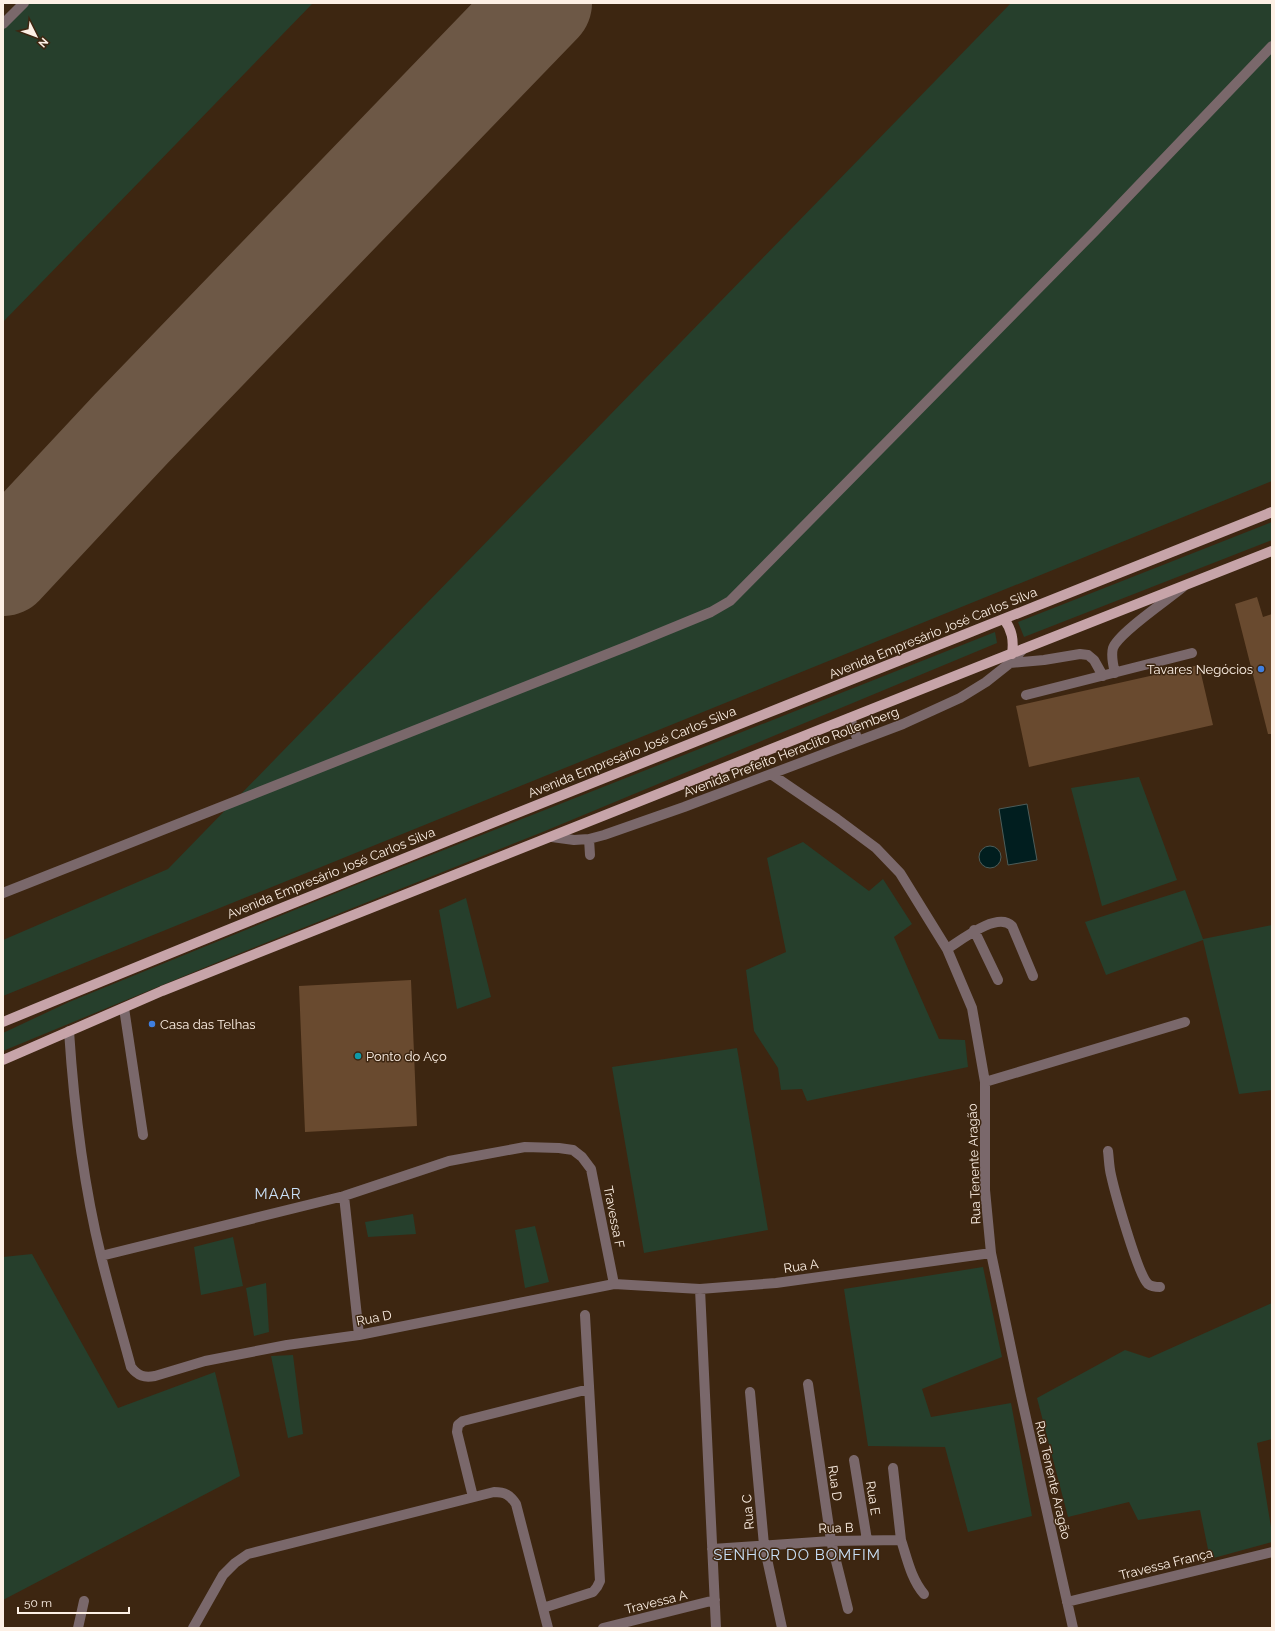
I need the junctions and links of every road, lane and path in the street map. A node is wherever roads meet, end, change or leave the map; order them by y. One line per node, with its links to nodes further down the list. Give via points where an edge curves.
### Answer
1 (24, 3): 2 (street)
2 (3, 24)
3 (1272, 46): 19 (street, via 1096,232 730,601 712,612 633,644)
4 (1272, 512): 7 (main road, Avenida Empresário José Carlos Silva)
5 (1272, 552): 6 (main road)
6 (1187, 585): 9 (main road, via 1023,649); 10 (street, via 1116,642 1112,650)
7 (1004, 619): 9 (main road, via 1011,629); 25 (main road, Avenida Empresário José Carlos Silva, via 493,822)
8 (1192, 653): 10 (street)
9 (1011, 659): 11 (street, via 1044,660 1088,655); 13 (main road); 14 (street, Avenida Prefeito Heraclito Rollemberg, via 986,682 960,698)
10 (1115, 673): 11 (street)
11 (1103, 676): 12 (street)
12 (1026, 695)
13 (850, 718): 14 (street); 16 (main road)
14 (858, 741): 15 (street, Avenida Prefeito Heraclito Rollemberg)
15 (771, 774): 17 (street, Avenida Prefeito Heraclito Rollemberg); 21 (street, Rua Tenente Aragão, via 876,848 900,874)
16 (552, 837): 17 (street, Avenida Prefeito Heraclito Rollemberg); 24 (main road)
17 (589, 839): 18 (street)
18 (590, 855)
19 (3, 893)
20 (974, 930): 21 (street); 22 (street, via 990,924 1010,924); 23 (street)
21 (947, 949): 29 (street, Rua Tenente Aragão, via 972,1008)
22 (1033, 976)
23 (998, 980)
24 (124, 1008): 27 (main road); 30 (street)
25 (3, 1022)
26 (1185, 1022): 29 (street)
27 (69, 1032): 28 (main road); 34 (street, via 74,1102)
28 (3, 1060)
29 (985, 1082): 33 (street, Rua Tenente Aragão, via 985,1190)
30 (143, 1135)
31 (1108, 1151): 36 (street, via 1111,1175 1143,1278 1154,1287)
32 (344, 1196): 34 (street); 35 (street, Travessa F, via 449,1161 525,1147 573,1150 591,1169); 39 (street)
33 (991, 1253): 37 (street, Rua A, via 776,1283); 55 (street, Rua Tenente Aragão)
34 (101, 1256): 39 (street, Rua D, via 131,1368 140,1376 155,1376 205,1361 287,1345)
35 (614, 1284): 37 (street, Rua A); 39 (street, Rua D)
36 (1160, 1287)
37 (700, 1289): 50 (street)
38 (584, 1315): 41 (street)
39 (359, 1335)
40 (808, 1384): 48 (street, Rua D)
41 (589, 1389): 45 (street, via 463,1421 458,1425 457,1432); 56 (street, via 600,1581 598,1588 593,1592)
42 (750, 1392): 49 (street, Rua C)
43 (854, 1460): 46 (street, Rua E)
44 (894, 1468): 47 (street)
45 (473, 1497): 56 (street, via 494,1492 503,1492 511,1496 516,1504); 59 (street, via 248,1554 234,1563 223,1575)
46 (867, 1540): 47 (street, Rua B); 48 (street, Rua B)
47 (901, 1540): 52 (street, via 912,1573)
48 (830, 1541): 49 (street, Rua B); 57 (street, Rua D)
49 (764, 1545): 50 (street, Rua B); 63 (street, Rua C)
50 (712, 1549): 53 (street)
51 (1272, 1552): 55 (street, Travessa França)
52 (924, 1594)
53 (715, 1600): 61 (street, Travessa A); 62 (street)
54 (84, 1601): 58 (street)
55 (1067, 1602): 64 (street, Rua Tenente Aragão)
56 (543, 1608): 60 (street)
57 (848, 1609)
58 (78, 1628)
59 (192, 1628)
60 (548, 1628)
61 (603, 1628)
62 (716, 1628)
63 (782, 1628)
64 (1073, 1628)

